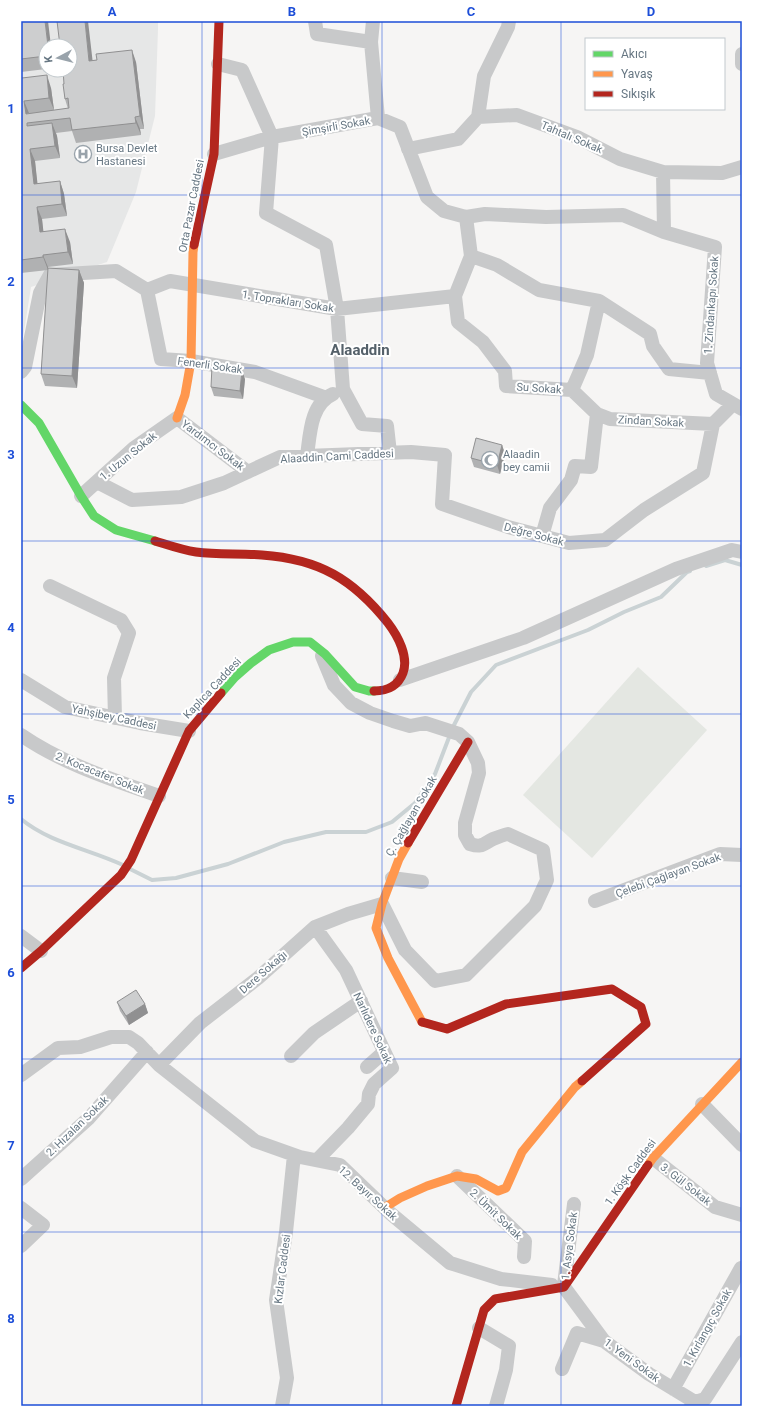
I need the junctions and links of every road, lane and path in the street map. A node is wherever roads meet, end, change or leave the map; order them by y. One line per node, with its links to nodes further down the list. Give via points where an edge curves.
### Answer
1 (219, 21): 7 (main road, Orta Pazar Caddesi)
2 (314, 21): 5 (street, via 317,34)
3 (373, 21): 5 (street)
4 (509, 21): 9 (street, via 484,76)
5 (371, 42): 10 (street)
6 (742, 54): 8 (street)
7 (218, 64): 11 (street, via 242,70); 13 (main road, Orta Pazar Caddesi)
8 (742, 64)
9 (478, 117): 12 (street, via 458,139); 15 (street, Tahtalı Sokak, via 517,115 577,137 620,159)
10 (378, 118): 11 (street, Şimşirli Sokak); 12 (street, Şimşirli Sokak, via 400,127)
11 (272, 137): 13 (street, Şimşirli Sokak); 23 (street, via 266,213 326,245)
12 (408, 149): 16 (street, Şimşirli Sokak, via 427,197 444,211)
13 (214, 154): 19 (main road, Orta Pazar Caddesi, via 193,252)
14 (742, 167): 15 (street, Tahtalı Sokak, via 722,173)
15 (663, 172): 17 (street)
16 (466, 217): 17 (street, 1. Zindankapı Sokak, via 485,214 546,217 623,215); 18 (street)
17 (664, 232): 26 (street, 1. Zindankapı Sokak, via 715,247 707,363)
18 (471, 256): 21 (street); 22 (street, via 497,265 539,290)
19 (192, 285): 20 (street, 1. Toprakları Sokak, via 170,281); 23 (street, 1. Toprakları Sokak); 24 (main road, Orta Pazar Caddesi)
20 (147, 290): 24 (street, Fenerli Sokak, via 161,359); 25 (street, via 116,271 50,274 40,293 25,367)
21 (455, 296): 23 (street, 1. Toprakları Sokak); 28 (street, Su Sokak, via 458,322 483,342 505,371 506,386)
22 (599, 301): 26 (street, via 650,334 654,346 669,369); 28 (street, via 588,354)
23 (336, 309): 27 (street)
24 (191, 361): 29 (street, Fenerli Sokak, via 255,372); 33 (main road, Orta Pazar Caddesi, via 185,395)
25 (21, 372)
26 (710, 373): 31 (street, 1. Zindankapı Sokak, via 716,394)
27 (343, 389): 29 (street); 35 (street, via 362,424 387,426)
28 (572, 390): 32 (street, Zindan Sokak)
29 (324, 398): 37 (street, via 312,418)
30 (21, 405): 40 (main road, via 39,423)
31 (737, 407): 34 (street)
32 (597, 414): 34 (street, Zindan Sokak, via 610,419); 41 (street, via 591,467 575,466 571,480 550,508)
33 (177, 418): 38 (street, Yardımcı Sokak); 39 (street, 1. Uzun Sokak, via 134,448)
34 (713, 424): 41 (street, Değre Sokak, via 703,473 644,510 605,540 569,543)
35 (390, 453): 36 (street, Alaaddin Cami Caddesi); 37 (street, Alaaddin Cami Caddesi)
36 (445, 455): 41 (street, Değre Sokak, via 442,504)
37 (307, 456): 38 (street, Alaaddin Cami Caddesi, via 280,457)
38 (248, 472): 39 (street, Alaaddin Cami Caddesi, via 181,497 132,500)
39 (97, 482): 40 (street, 1. Uzun Sokak)
40 (81, 496): 46 (main road, via 94,516 116,530 195,552 289,558 320,567 349,582 394,631 405,656)
41 (542, 536)
42 (742, 552): 46 (street, via 732,550 676,569 523,638)
43 (50, 586): 47 (street, via 121,620 129,633 114,678)
44 (318, 648): 46 (main road, Kaplıca Caddesi, via 355,686 369,691 382,691); 48 (main road, Kaplıca Caddesi, via 310,642 293,642 269,650 236,677); 50 (street, via 334,685 351,703 370,713 410,726 425,723)
45 (21, 680): 47 (street, Yahşibey Caddesi, via 65,707)
46 (400, 680)
47 (115, 718): 48 (street, Yahşibey Caddesi)
48 (189, 731): 51 (main road, Kaplıca Caddesi)
49 (21, 735): 51 (street, 2. Kocacafer Sokak, via 52,754)
50 (458, 735): 53 (main road, Ç. Çağlayan Sokak); 56 (street, via 478,763 479,773 465,822 465,835 470,844 477,847 508,834 543,850 546,880 535,906 466,975 435,981 405,950)
51 (159, 796): 59 (main road, Kaplıca Caddesi, via 131,860 121,875)
52 (742, 855): 55 (street, Çelebi Çağlayan Sokak, via 720,854)
53 (392, 878): 54 (street); 56 (main road, Ç. Çağlayan Sokak)
54 (422, 882)
55 (595, 901)
56 (382, 904): 57 (street, Dere Sokağı); 74 (main road, Ç. Çağlayan Sokak, via 376,928 388,958 422,1023 447,1029 506,1004 612,989 641,1007 646,1024 575,1087 522,1152 506,1188 498,1191 476,1179)
57 (315, 927): 61 (street, Narlıdere Sokak, via 346,970); 65 (street, Dere Sokağı, via 258,978 200,1023)
58 (21, 936): 59 (street)
59 (41, 951): 60 (main road, Kaplıca Caddesi)
60 (21, 968)
61 (361, 1001): 63 (street, Narlıdere Sokak); 64 (street, via 314,1033)
62 (147, 1052): 65 (street, 12. Bayır Sokak); 68 (street, 12. Bayır Sokak, via 129,1037 111,1038 80,1047 58,1048); 75 (street, 2. Hızalan Sokak, via 89,1118)
63 (384, 1052): 67 (street); 73 (street, Narlıdere Sokak, via 392,1068 374,1084 368,1104)
64 (291, 1056)
65 (159, 1065): 71 (street, 12. Bayır Sokak, via 255,1141)
66 (741, 1066): 69 (main road, 1. Köşk Caddesi)
67 (367, 1067)
68 (21, 1075)
69 (702, 1104): 70 (street); 72 (main road, 1. Köşk Caddesi)
70 (742, 1144)
71 (294, 1155): 73 (street, 12. Bayır Sokak); 90 (street, Kızlar Caddesi, via 276,1300 287,1378)
72 (653, 1158): 79 (street, 3. Gül Sokak, via 715,1207); 83 (main road, 1. Köşk Caddesi)
73 (317, 1160): 78 (street, 12. Bayır Sokak, via 340,1165)
74 (457, 1176): 78 (main road, via 427,1186); 81 (street, 2. Ümit Sokak, via 524,1241)
75 (21, 1179)
76 (574, 1204): 83 (street, 1. Asya Sokak)
77 (21, 1208): 80 (street, via 43,1225)
78 (384, 1208): 83 (street, 12. Bayır Sokak, via 450,1263 501,1279)
79 (742, 1215)
80 (21, 1246)
81 (524, 1257)
82 (742, 1269): 88 (street, 1. Kırlangıç Sokak)
83 (564, 1287): 84 (main road, via 495,1299 484,1310); 85 (street, 1. Yeni Sokak)
84 (479, 1328): 91 (main road); 92 (street, via 510,1346)
85 (604, 1341): 87 (street, via 577,1333); 88 (street, 1. Yeni Sokak)
86 (742, 1342): 89 (street, via 706,1399)
87 (562, 1369)
88 (673, 1389): 89 (street, 1. Yeni Sokak)
89 (693, 1404)
90 (282, 1406)
91 (456, 1406)
92 (496, 1406)

